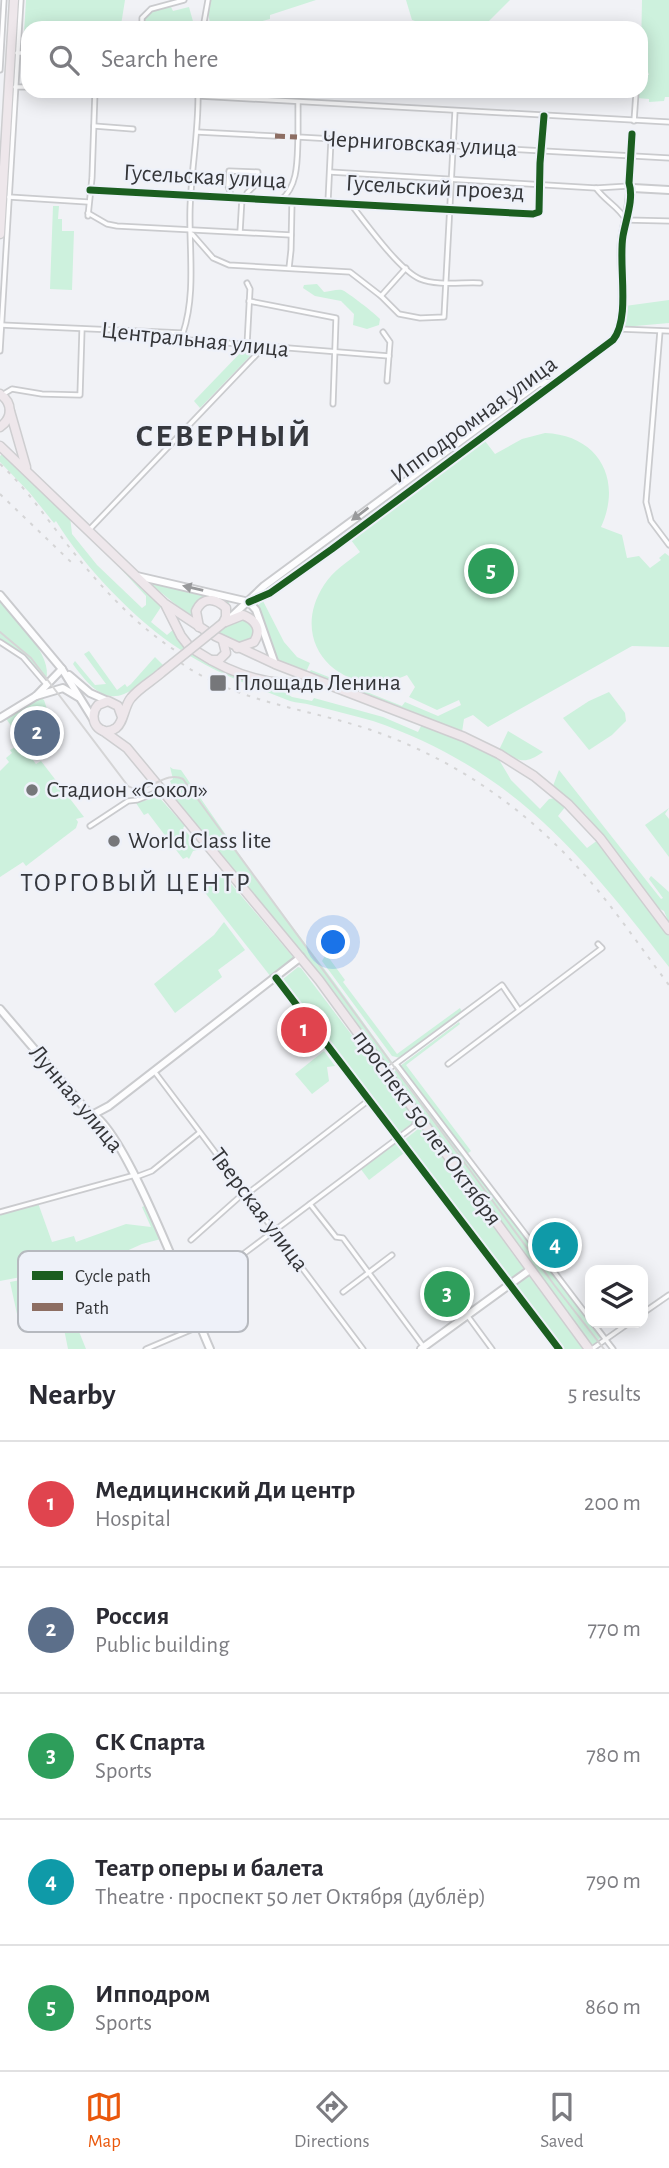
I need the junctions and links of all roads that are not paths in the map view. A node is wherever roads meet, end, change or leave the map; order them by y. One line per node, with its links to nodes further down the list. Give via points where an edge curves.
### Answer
1 (4, 0): 10 (street)
2 (13, 0): 55 (main road)
3 (21, 0): 8 (street)
4 (184, 0): 6 (street, via 151,9)
5 (208, 0): 7 (street)
6 (142, 21)
7 (204, 21)
8 (17, 53): 9 (street); 11 (street)
9 (21, 53)
10 (0, 70)
11 (15, 87): 12 (street); 41 (street)
12 (21, 87)
13 (95, 98): 22 (street)
14 (198, 98): 24 (street)
15 (248, 98): 17 (street)
16 (636, 98): 20 (street)
17 (298, 102): 18 (street); 27 (street)
18 (455, 111): 19 (street); 29 (street)
19 (544, 116): 20 (street); 30 (street)
20 (634, 121): 21 (street)
21 (669, 122)
22 (94, 126): 23 (street); 38 (street)
23 (132, 129)
24 (197, 132): 26 (street); 40 (street)
25 (632, 134): 31 (street)
26 (275, 135)
27 (298, 137): 28 (street, Черниговская улица); 45 (street, via 296,177)
28 (331, 139): 29 (street, Черниговская улица); 33 (street)
29 (453, 145): 30 (street, Черниговская улица); 34 (street)
30 (541, 151): 31 (street, Черниговская улица); 35 (street)
31 (631, 156): 32 (street, Черниговская улица); 37 (street)
32 (669, 158)
33 (330, 173): 34 (street); 48 (street)
34 (452, 179): 35 (street); 50 (street)
35 (540, 183): 36 (street); 50 (street, Гусельский проезд, via 539,212 533,214)
36 (596, 188): 37 (street); 51 (street)
37 (630, 188): 39 (street); 51 (street)
38 (90, 190): 40 (street, Гусельская улица); 47 (street, Гусельская улица)
39 (669, 190)
40 (192, 194): 42 (street, Гусельская улица); 53 (street)
41 (9, 197): 47 (street); 64 (street)
42 (232, 198): 43 (street, Гусельская улица); 44 (street, via 229,171 258,172 247,193)
43 (242, 198): 44 (street, Гусельская улица); 54 (street)
44 (249, 198): 45 (street, Гусельская улица)
45 (280, 201): 46 (street, Гусельская улица)
46 (292, 201): 48 (street, Гусельская улица); 56 (street)
47 (88, 202): 53 (street, Гусельская улица, via 88,215 107,224)
48 (328, 202): 49 (street, Гусельский проезд)
49 (350, 203): 50 (street, Гусельский проезд); 58 (street)
50 (450, 209): 59 (street)
51 (626, 220): 52 (street); 66 (street)
52 (669, 221)
53 (192, 232): 54 (street); 57 (street, via 213,258 229,265); 70 (street, via 191,290)
54 (240, 232): 56 (street)
55 (0, 234)
56 (291, 235): 57 (street)
57 (289, 268): 62 (street, via 350,272)
58 (406, 268): 59 (street, via 417,278); 62 (street)
59 (446, 282): 61 (street); 62 (street, via 444,317 404,317)
60 (247, 283): 63 (street)
61 (480, 283)
62 (380, 296)
63 (249, 301): 71 (street); 74 (street, via 336,318)
64 (1, 325): 65 (street, Центральная улица); 73 (street)
65 (82, 329): 70 (street, Центральная улица); 78 (street, via 80,395 12,389)
66 (619, 329): 67 (street); 77 (street, Ипподромная улица, via 613,340)
67 (660, 331): 68 (street); 85 (street, via 646,502 652,523)
68 (669, 331)
69 (383, 332): 75 (street, via 390,340)
70 (183, 333): 71 (street, Центральная улица, via 189,340)
71 (247, 345): 72 (street, Центральная улица)
72 (258, 347): 74 (street, Центральная улица); 84 (street, via 257,354)
73 (0, 351)
74 (335, 352): 75 (street, Центральная улица); 79 (street)
75 (389, 356): 76 (street)
76 (387, 381)
77 (556, 383): 88 (street, Ипподромная улица, via 270,593); 88 (street, Ипподромная улица, one-way to 88, via 538,383 262,587)
78 (1, 393): 80 (main road)
79 (333, 404)
80 (10, 411): 81 (main road); 83 (main road)
81 (0, 427)
82 (0, 446): 83 (main road)
83 (27, 470): 84 (main road)
84 (89, 530): 86 (main road)
85 (669, 545)
86 (137, 576): 88 (street, one-way to 86); 89 (main road)
87 (0, 595): 99 (street)
88 (249, 602): 90 (street); 98 (street)
89 (164, 603): 91 (main road); 92 (main road)
90 (223, 623): 91 (main road, via 226,608 207,599 196,611); 95 (main road, via 243,615 257,625 254,642); 103 (main road, bridge)
91 (200, 627): 92 (main road, via 184,626)
92 (181, 636): 94 (main road)
93 (0, 642): 101 (street, via 23,657)
94 (188, 645)
95 (237, 648): 97 (main road, via 219,638 226,650 224,656); 98 (main road)
96 (196, 651): 97 (main road)
97 (209, 660): 100 (main road, via 258,679 281,683)
98 (275, 664): 100 (main road)
99 (62, 669): 101 (street); 104 (street); 105 (street)
100 (305, 679): 113 (main road, via 464,737 534,776 600,838)
101 (46, 684): 102 (street)
102 (36, 696): 104 (street, via 63,688); 106 (street)
103 (132, 697): 105 (main road); 107 (main road)
104 (80, 698): 108 (street)
105 (104, 700): 107 (main road, via 117,706); 108 (main road, via 96,706)
106 (0, 718)
107 (121, 718): 109 (main road, via 114,729); 110 (main road, проспект 50 лет Октября)
108 (93, 719): 109 (main road)
109 (102, 730): 110 (main road, проспект 50 лет Октября)
110 (127, 748): 111 (main road, проспект 50 лет Октября)
111 (162, 790): 112 (street, via 128,801); 115 (main road, проспект 50 лет Октября)
112 (90, 826)
113 (669, 930)
114 (598, 944): 118 (street, via 602,948)
115 (301, 957): 116 (street); 122 (main road, проспект 50 лет Октября)
116 (276, 978): 121 (street); 123 (street)
117 (0, 1009): 124 (street, Лунная улица)
118 (519, 1010): 119 (street, via 502,985); 120 (street)
119 (396, 1064): 122 (street); 144 (street)
120 (448, 1064)
121 (154, 1071): 124 (street); 127 (street, Тверская улица)
122 (386, 1071): 125 (main road, проспект 50 лет Октября)
123 (369, 1100): 128 (street); 130 (street)
124 (94, 1114): 129 (street, Лунная улица)
125 (422, 1121): 126 (street); 126 (street); 138 (main road, проспект 50 лет Октября)
126 (414, 1126): 128 (street)
127 (200, 1133): 129 (street, via 152,1171); 130 (street, Тверская улица)
128 (398, 1138): 131 (street); 140 (street)
129 (135, 1176): 132 (street); 135 (street, Лунная улица)
130 (246, 1193): 133 (street, Тверская улица); 134 (street)
131 (310, 1203): 133 (street); 139 (street)
132 (0, 1212)
133 (275, 1230): 136 (street); 154 (street, Тверская улица)
134 (191, 1240)
135 (170, 1251)
136 (247, 1251)
137 (392, 1255): 139 (street)
138 (531, 1269): 140 (street); 157 (main road, проспект 50 лет Октября)
139 (369, 1272): 141 (street); 151 (street)
140 (510, 1284): 145 (street); 156 (street)
141 (343, 1292)
142 (669, 1295): 143 (street)
143 (648, 1310)
144 (585, 1312)
145 (467, 1315): 151 (street); 155 (street)
146 (597, 1328): 150 (street)
147 (622, 1328): 150 (street)
148 (186, 1332): 152 (street)
149 (203, 1332): 153 (street, Лунная улица)
150 (606, 1339): 157 (street); 158 (street)
151 (424, 1348)
152 (146, 1349)
153 (210, 1349)
154 (363, 1349)
155 (492, 1349)
156 (559, 1349)
157 (591, 1349)
158 (613, 1349)

